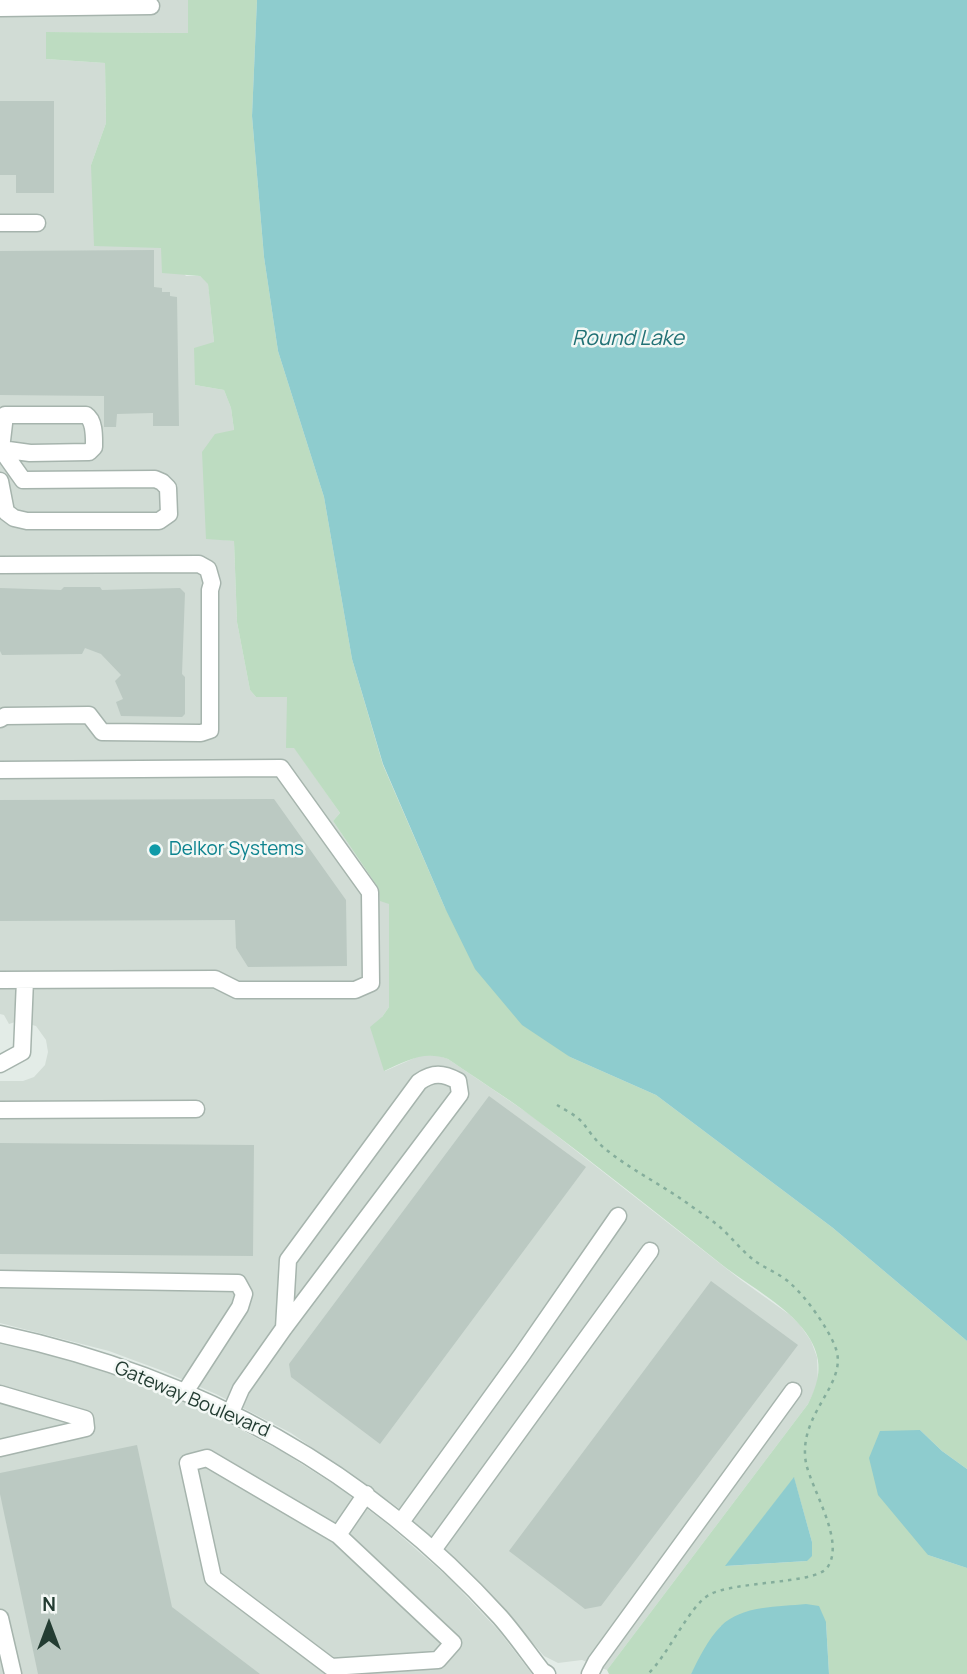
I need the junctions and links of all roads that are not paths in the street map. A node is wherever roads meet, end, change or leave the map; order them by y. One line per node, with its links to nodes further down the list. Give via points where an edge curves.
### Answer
1 (151, 6): 2 (street)
2 (0, 8)
3 (0, 223): 4 (street)
4 (37, 223)
5 (1, 450): 5 (street, via 89,452 94,447 92,421 80,415 5,415); 6 (street, via 23,480 156,479 168,488 169,514 159,521 27,521 6,512)
6 (0, 481)
7 (0, 565): 8 (street, via 199,564 208,569 212,583 210,730 102,732 89,715)
8 (0, 719)
9 (0, 770): 11 (street, via 281,768 370,892 371,983 355,990 237,990 215,979)
10 (0, 980): 11 (street)
11 (25, 980): 12 (street, via 22,1052)
12 (0, 1064)
13 (196, 1109): 14 (street)
14 (0, 1110)
15 (618, 1216): 26 (street)
16 (650, 1251): 28 (street)
17 (0, 1279): 21 (street, via 238,1283 244,1294 240,1307)
18 (284, 1328): 18 (street, via 460,1094 458,1081 437,1074 419,1082 288,1260); 23 (street, via 241,1389)
19 (0, 1334): 21 (street, Gateway Boulevard, via 91,1357)
20 (793, 1391): 32 (street)
21 (185, 1392): 23 (street, Gateway Boulevard)
22 (0, 1394): 24 (street, via 85,1419 86,1428)
23 (231, 1412): 25 (street, Gateway Boulevard)
24 (0, 1448)
25 (366, 1494): 26 (street, Gateway Boulevard); 27 (street)
26 (401, 1522): 28 (street, Gateway Boulevard)
27 (338, 1535): 27 (street, via 207,1458 188,1463 213,1578 331,1668 438,1660 453,1643)
28 (433, 1550): 31 (street, Gateway Boulevard)
29 (0, 1618): 30 (street)
30 (12, 1674)
31 (547, 1674)
32 (590, 1674)

